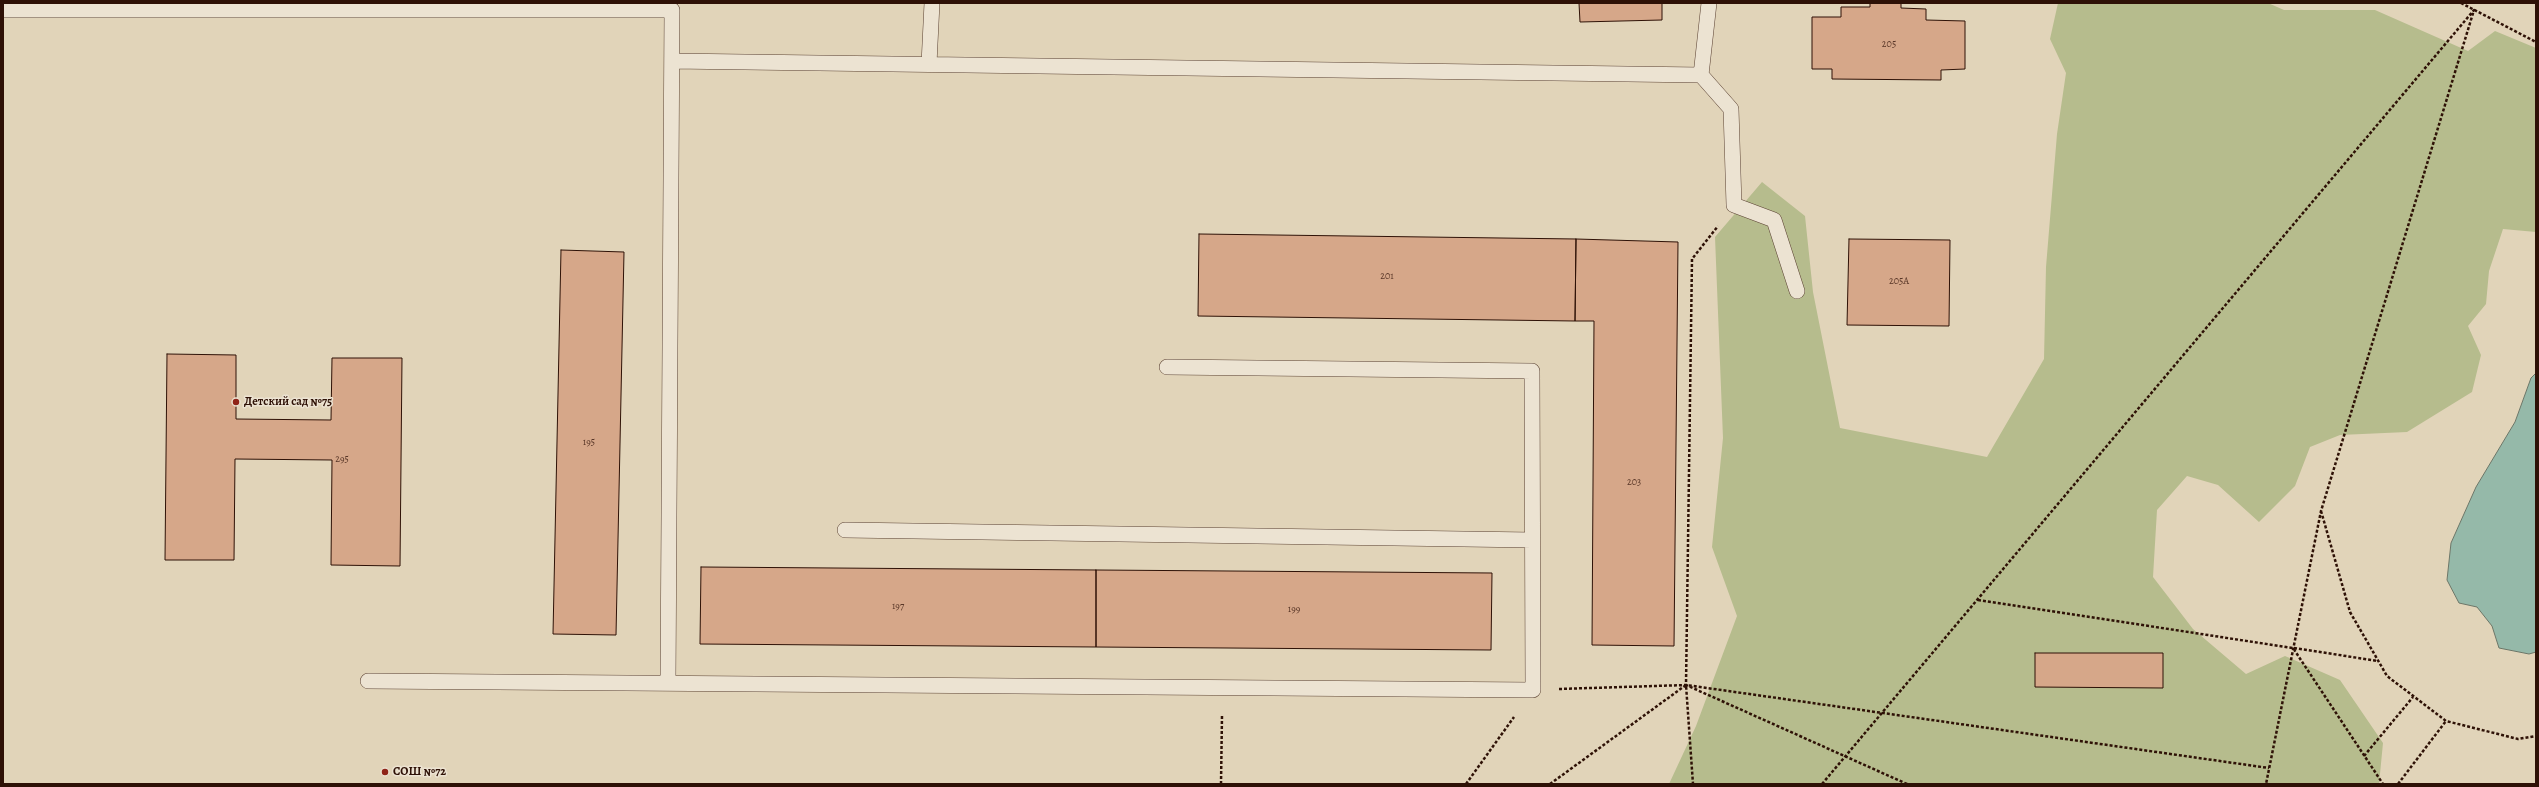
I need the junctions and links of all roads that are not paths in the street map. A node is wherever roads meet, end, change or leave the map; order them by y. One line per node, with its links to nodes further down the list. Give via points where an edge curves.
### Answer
1 (932, 3): 5 (lane)
2 (1709, 3): 6 (lane)
3 (3, 10): 4 (lane, via 672,10)
4 (672, 61): 5 (lane); 12 (lane)
5 (929, 64): 6 (lane)
6 (1701, 75): 7 (lane, via 1731,109 1734,205 1774,220)
7 (1796, 291)
8 (1167, 367): 10 (lane, via 1532,371)
9 (845, 530): 10 (lane)
10 (1532, 540): 12 (lane, via 1533,690)
11 (368, 681): 12 (lane)
12 (668, 683)

